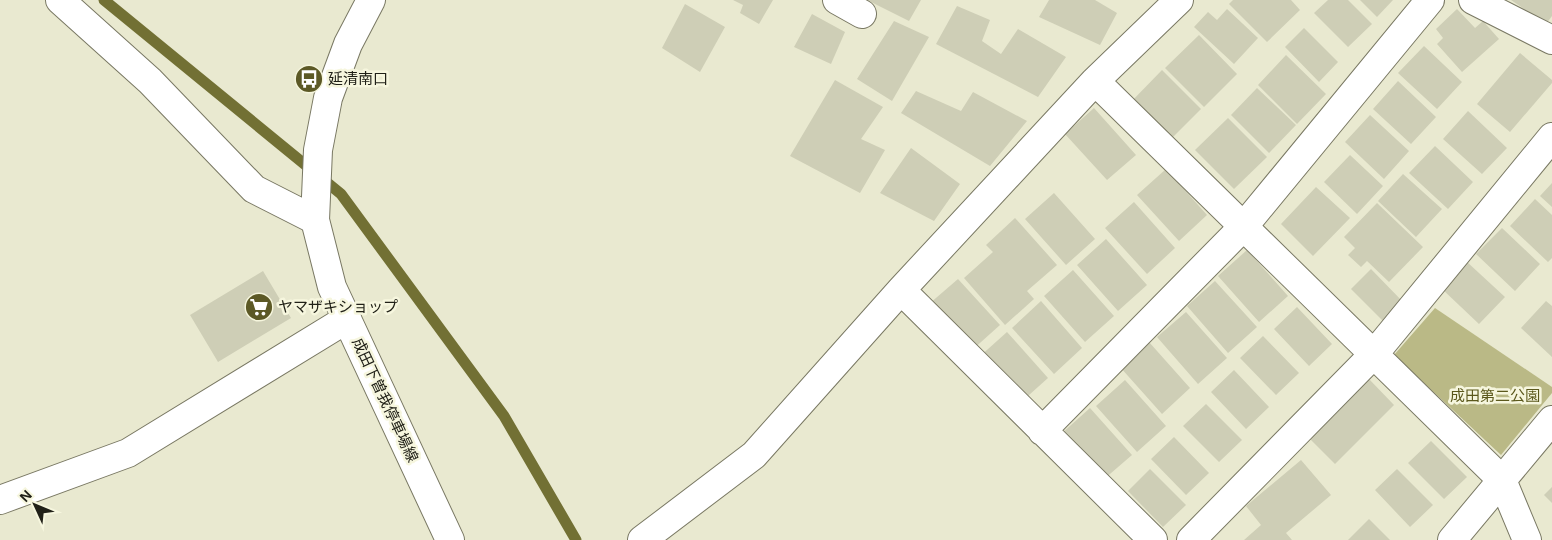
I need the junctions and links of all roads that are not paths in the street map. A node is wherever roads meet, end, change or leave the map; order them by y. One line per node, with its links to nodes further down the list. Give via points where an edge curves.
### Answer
1 (60, 0): 11 (street, via 150,81 254,189)
2 (371, 0): 11 (street, 成田下曽我停車場線, via 348,44 328,98 318,150)
3 (837, 0): 7 (street)
4 (1179, 0): 9 (street)
5 (1430, 0): 12 (street)
6 (1473, 0): 8 (street)
7 (862, 14)
8 (1552, 40)
9 (1095, 81): 12 (street); 13 (street)
10 (1552, 137): 15 (street)
11 (315, 220): 14 (street, 成田下曽我停車場線, via 332,287)
12 (1244, 226): 15 (street); 17 (street)
13 (901, 290): 17 (street); 21 (street, via 754,455)
14 (347, 319): 19 (street, via 128,453); 20 (street, 成田下曽我停車場線)
15 (1374, 354): 18 (street); 23 (street)
16 (1552, 420): 18 (street)
17 (1042, 431): 22 (street)
18 (1502, 480): 24 (street); 25 (street)
19 (0, 500)
20 (450, 540)
21 (642, 540)
22 (1153, 540)
23 (1191, 540)
24 (1452, 540)
25 (1527, 540)

